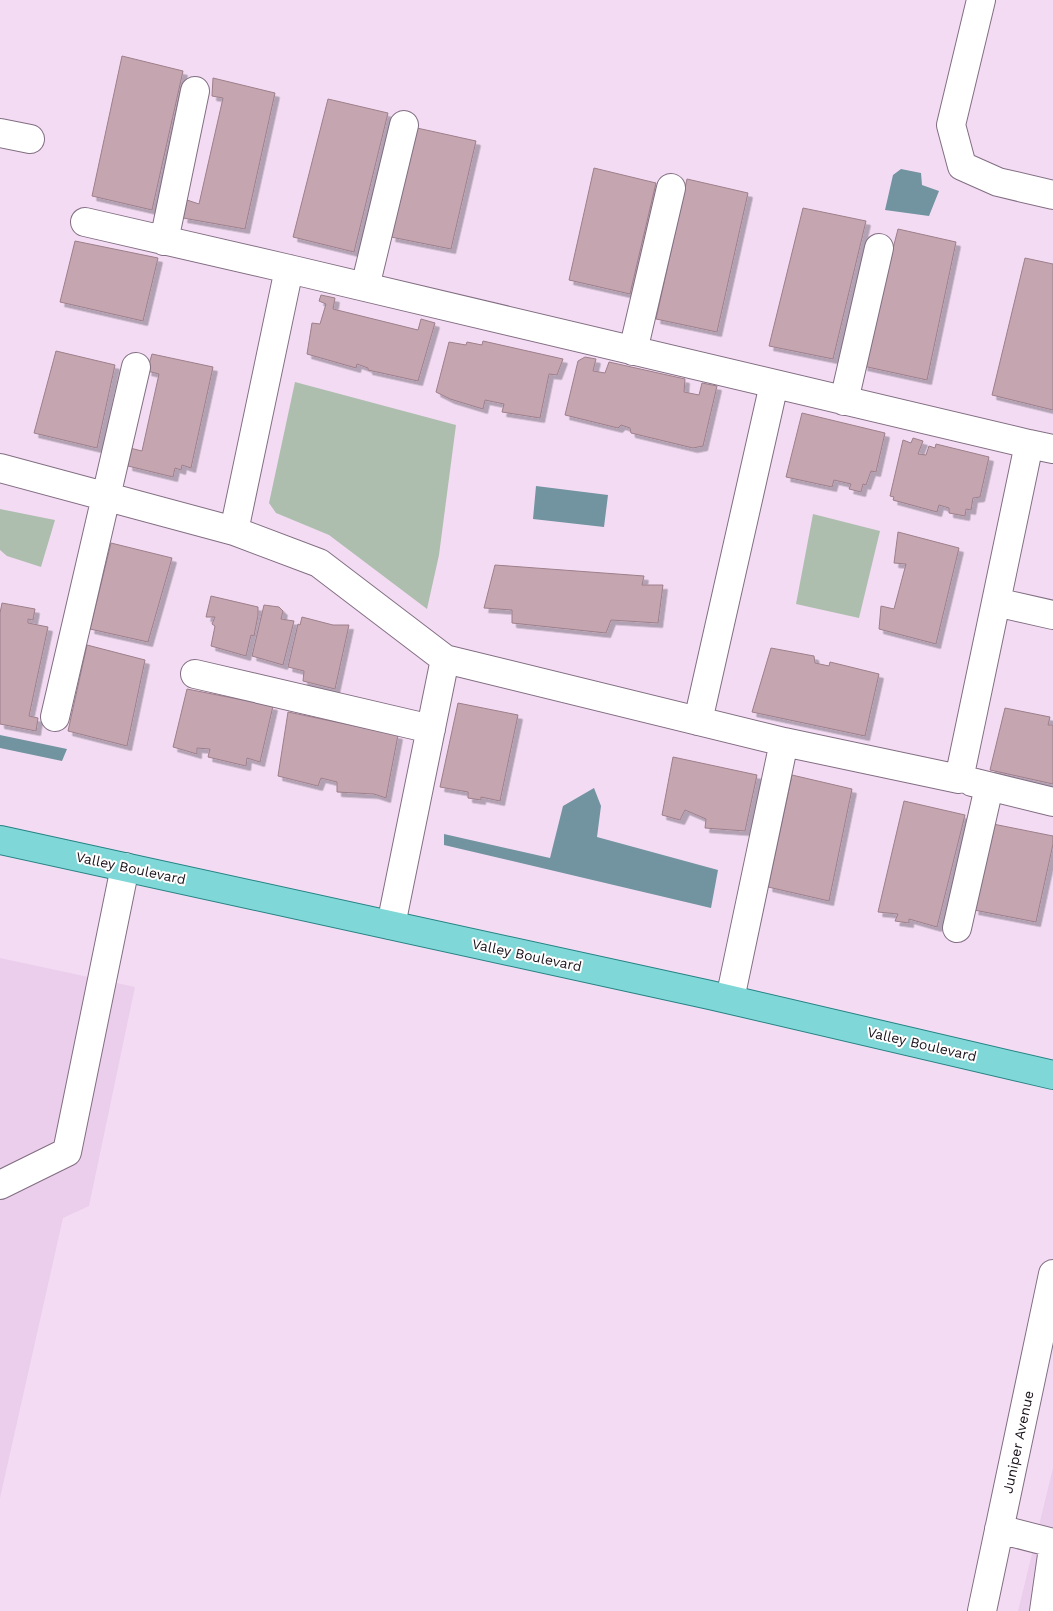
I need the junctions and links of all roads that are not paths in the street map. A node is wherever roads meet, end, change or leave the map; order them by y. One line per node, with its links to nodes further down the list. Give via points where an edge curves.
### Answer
1 (981, 0): 7 (street, via 951,125 962,166 998,182)
2 (195, 91): 9 (street)
3 (404, 125): 12 (street)
4 (0, 132): 5 (street)
5 (30, 139)
6 (671, 188): 13 (street)
7 (1053, 195)
8 (86, 222): 9 (street)
9 (164, 241): 11 (street)
10 (879, 248): 16 (street)
11 (289, 269): 12 (street); 20 (street)
12 (365, 287): 13 (street)
13 (633, 351): 15 (street)
14 (136, 367): 19 (street)
15 (774, 384): 16 (street); 26 (street)
16 (844, 401): 17 (street)
17 (1041, 447): 21 (street)
18 (0, 468): 19 (street)
19 (106, 498): 20 (street); 25 (street)
20 (234, 531): 23 (street, via 319,563)
21 (996, 602): 22 (street); 29 (street)
22 (1053, 615)
23 (445, 659): 26 (street); 27 (street)
24 (195, 674): 27 (street)
25 (55, 717)
26 (698, 721): 28 (street)
27 (431, 729): 34 (street)
28 (784, 742): 29 (street); 36 (street)
29 (958, 779): 30 (street)
30 (988, 786): 31 (street); 35 (street)
31 (1053, 802)
32 (0, 840): 33 (main road, Valley Boulevard)
33 (125, 867): 34 (main road, Valley Boulevard); 39 (street, via 67,1152)
34 (391, 925): 36 (main road, Valley Boulevard)
35 (957, 928)
36 (730, 999): 37 (main road, Valley Boulevard)
37 (1053, 1075)
38 (0, 1164): 39 (street)
39 (29, 1170): 40 (street)
40 (0, 1184)
41 (1053, 1274): 42 (street, Juniper Avenue)
42 (999, 1529): 43 (street); 45 (street, Juniper Avenue)
43 (1053, 1543)
44 (1053, 1548): 46 (street)
45 (982, 1611)
46 (1044, 1611)

